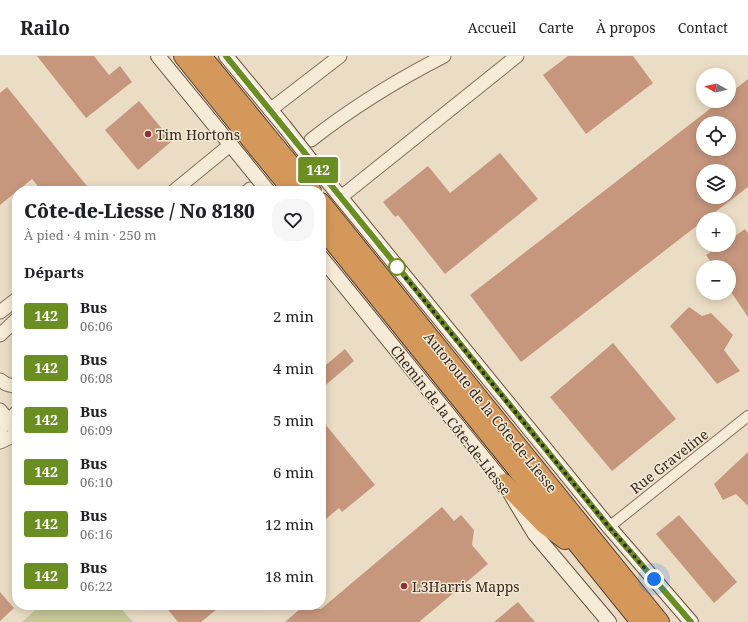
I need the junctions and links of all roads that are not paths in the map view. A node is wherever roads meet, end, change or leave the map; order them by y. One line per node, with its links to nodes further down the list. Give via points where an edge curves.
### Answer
1 (158, 56): 11 (main road)
2 (183, 56): 10 (highway)
3 (202, 56): 10 (highway)
4 (226, 56): 8 (main road)
5 (340, 56): 8 (street)
6 (444, 56): 9 (street, via 370,98)
7 (517, 56): 15 (street)
8 (270, 110): 15 (main road, bridge)
9 (312, 140)
10 (263, 143): 14 (highway, bridge)
11 (230, 145): 12 (street); 13 (main road, bridge)
12 (180, 186)
13 (264, 186)
14 (298, 186)
15 (340, 197): 31 (main road)
16 (326, 208): 33 (highway, Autoroute de la Côte-de-Liesse)
17 (326, 233): 32 (highway, Autoroute de la Côte-de-Liesse)
18 (326, 263): 30 (main road, Chemin de la Côte-de-Liesse)
19 (12, 303): 20 (street)
20 (0, 312)
21 (12, 324): 22 (street)
22 (0, 335)
23 (0, 380): 24 (street)
24 (12, 386)
25 (0, 410): 27 (street)
26 (748, 416): 31 (street, Rue Graveline)
27 (11, 423)
28 (12, 436): 29 (street)
29 (0, 442)
30 (504, 483): 32 (highway, via 544,524); 34 (main road, Chemin de la Côte-de-Liesse, via 534,532)
31 (609, 527): 38 (main road)
32 (588, 558): 35 (highway, Autoroute de la Côte-de-Liesse)
33 (644, 602): 36 (highway, Autoroute de la Côte-de-Liesse); 37 (highway)
34 (609, 622)
35 (640, 622)
36 (660, 622)
37 (667, 622)
38 (691, 622)

